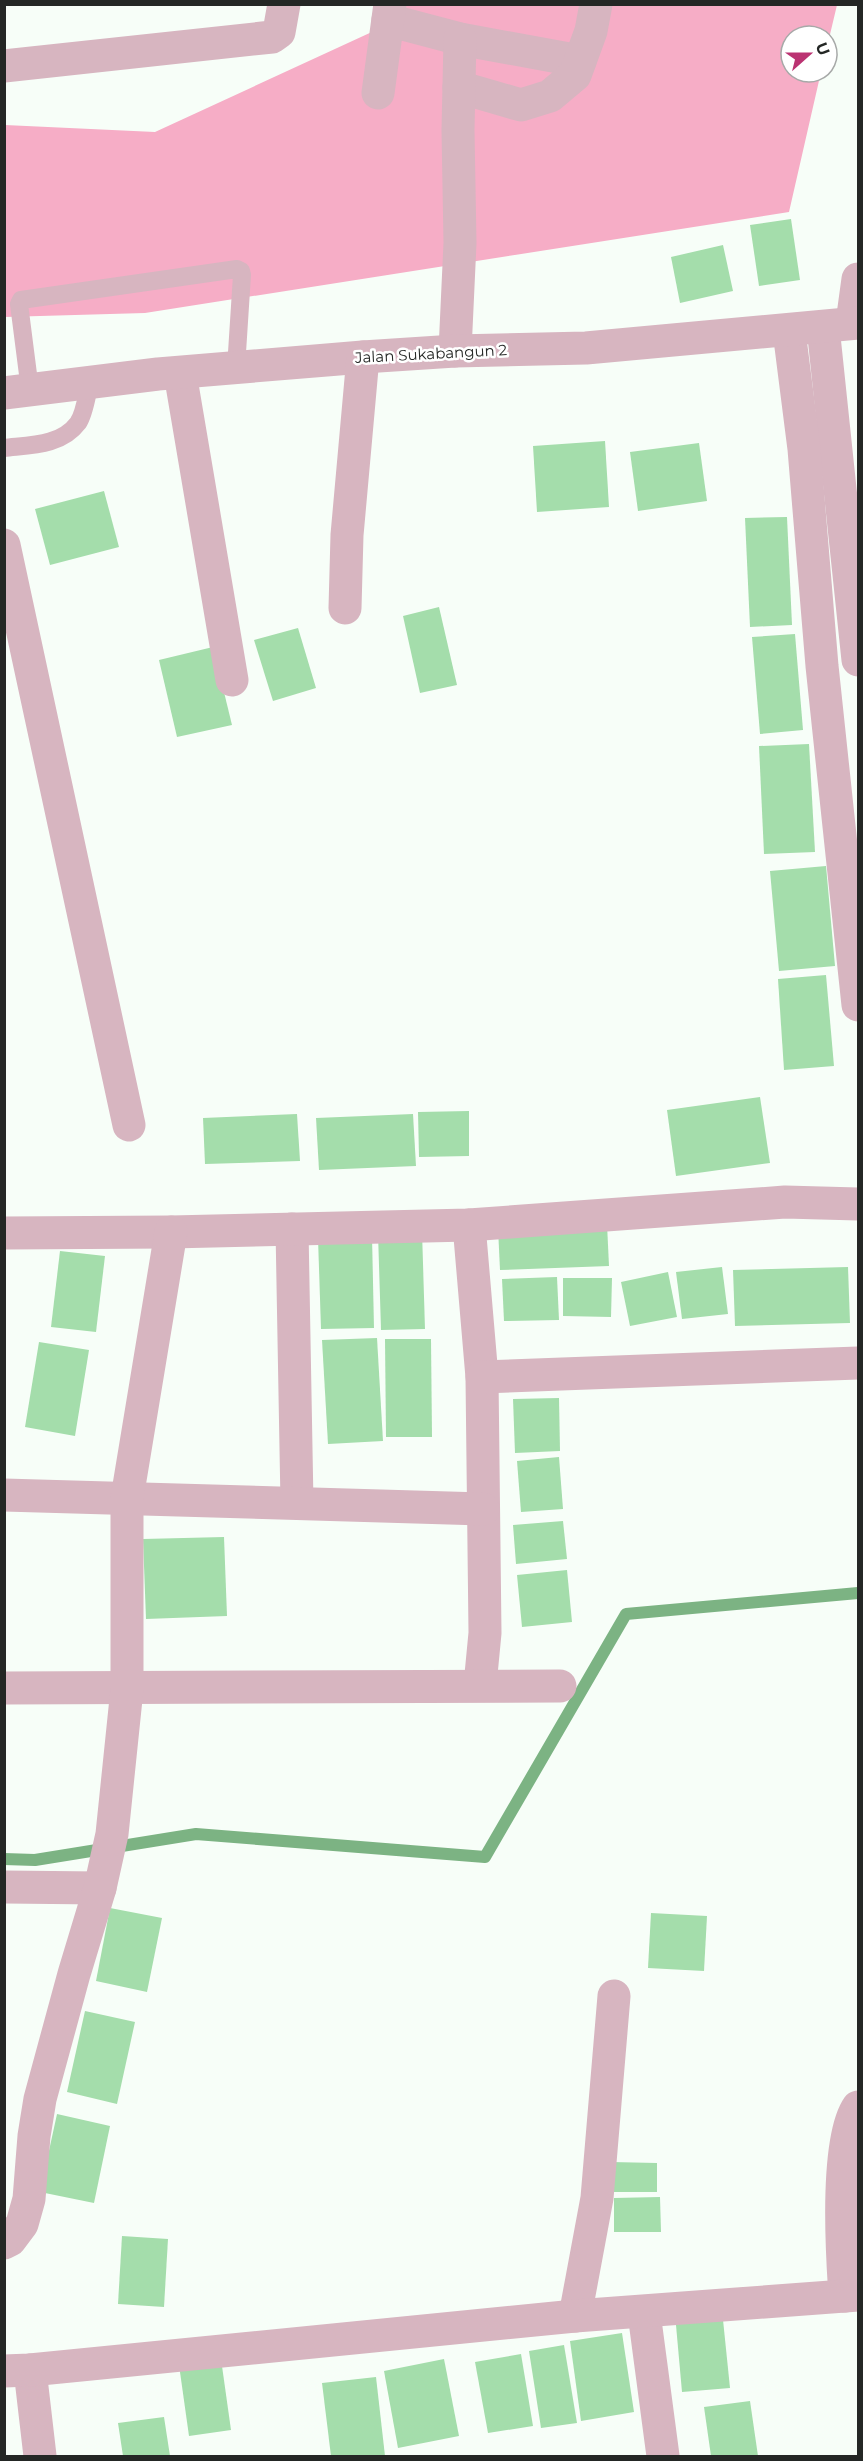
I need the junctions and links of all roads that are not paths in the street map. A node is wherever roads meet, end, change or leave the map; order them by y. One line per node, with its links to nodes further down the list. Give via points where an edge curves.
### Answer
1 (284, 4): 6 (street, via 279,32 272,37)
2 (596, 4): 5 (street)
3 (389, 12): 4 (street); 8 (street)
4 (460, 39): 5 (street); 7 (street)
5 (580, 61): 7 (street, via 575,75 550,96 520,105)
6 (4, 66)
7 (459, 87): 12 (street, via 460,243)
8 (378, 93)
9 (858, 279): 10 (street)
10 (845, 324): 11 (street, Jalan Sukabangun 2); 21 (street)
11 (789, 331): 12 (street, Jalan Sukabangun 2, via 586,348); 23 (street)
12 (455, 351): 13 (street, Jalan Sukabangun 2)
13 (363, 357): 14 (street, Jalan Sukabangun 2); 20 (street, via 347,535)
14 (236, 368): 15 (street, Jalan Sukabangun 2); 17 (lane, via 242,275 237,269 21,300)
15 (180, 373): 16 (street, Jalan Sukabangun 2); 22 (street)
16 (90, 382): 17 (street, Jalan Sukabangun 2); 18 (lane, via 80,421 63,437)
17 (17, 391)
18 (4, 448)
19 (4, 545): 24 (street)
20 (345, 608)
21 (858, 660)
22 (232, 680)
23 (858, 1005)
24 (129, 1125)
25 (858, 1204): 26 (street, via 785,1202)
26 (469, 1226): 27 (street); 31 (street)
27 (292, 1229): 28 (street); 34 (street)
28 (171, 1232): 29 (street); 33 (street)
29 (4, 1233)
30 (858, 1363): 31 (street)
31 (483, 1377): 35 (street)
32 (4, 1495): 33 (street)
33 (127, 1498): 34 (street); 39 (street)
34 (297, 1503): 35 (street)
35 (483, 1509): 36 (street, via 485,1633)
36 (480, 1685): 37 (street); 39 (street)
37 (560, 1686)
38 (4, 1688): 39 (street)
39 (127, 1689): 40 (street, via 112,1834)
40 (102, 1878): 41 (street); 44 (street, via 40,2099 29,2199 22,2224)
41 (4, 1887)
42 (614, 1996): 47 (street, via 597,2198)
43 (858, 2107): 45 (street, via 846,2140 841,2247)
44 (4, 2243)
45 (852, 2296): 46 (street)
46 (644, 2313): 47 (street); 50 (street)
47 (575, 2316): 48 (street)
48 (17, 2371): 49 (street)
49 (40, 2457)
50 (663, 2457)

